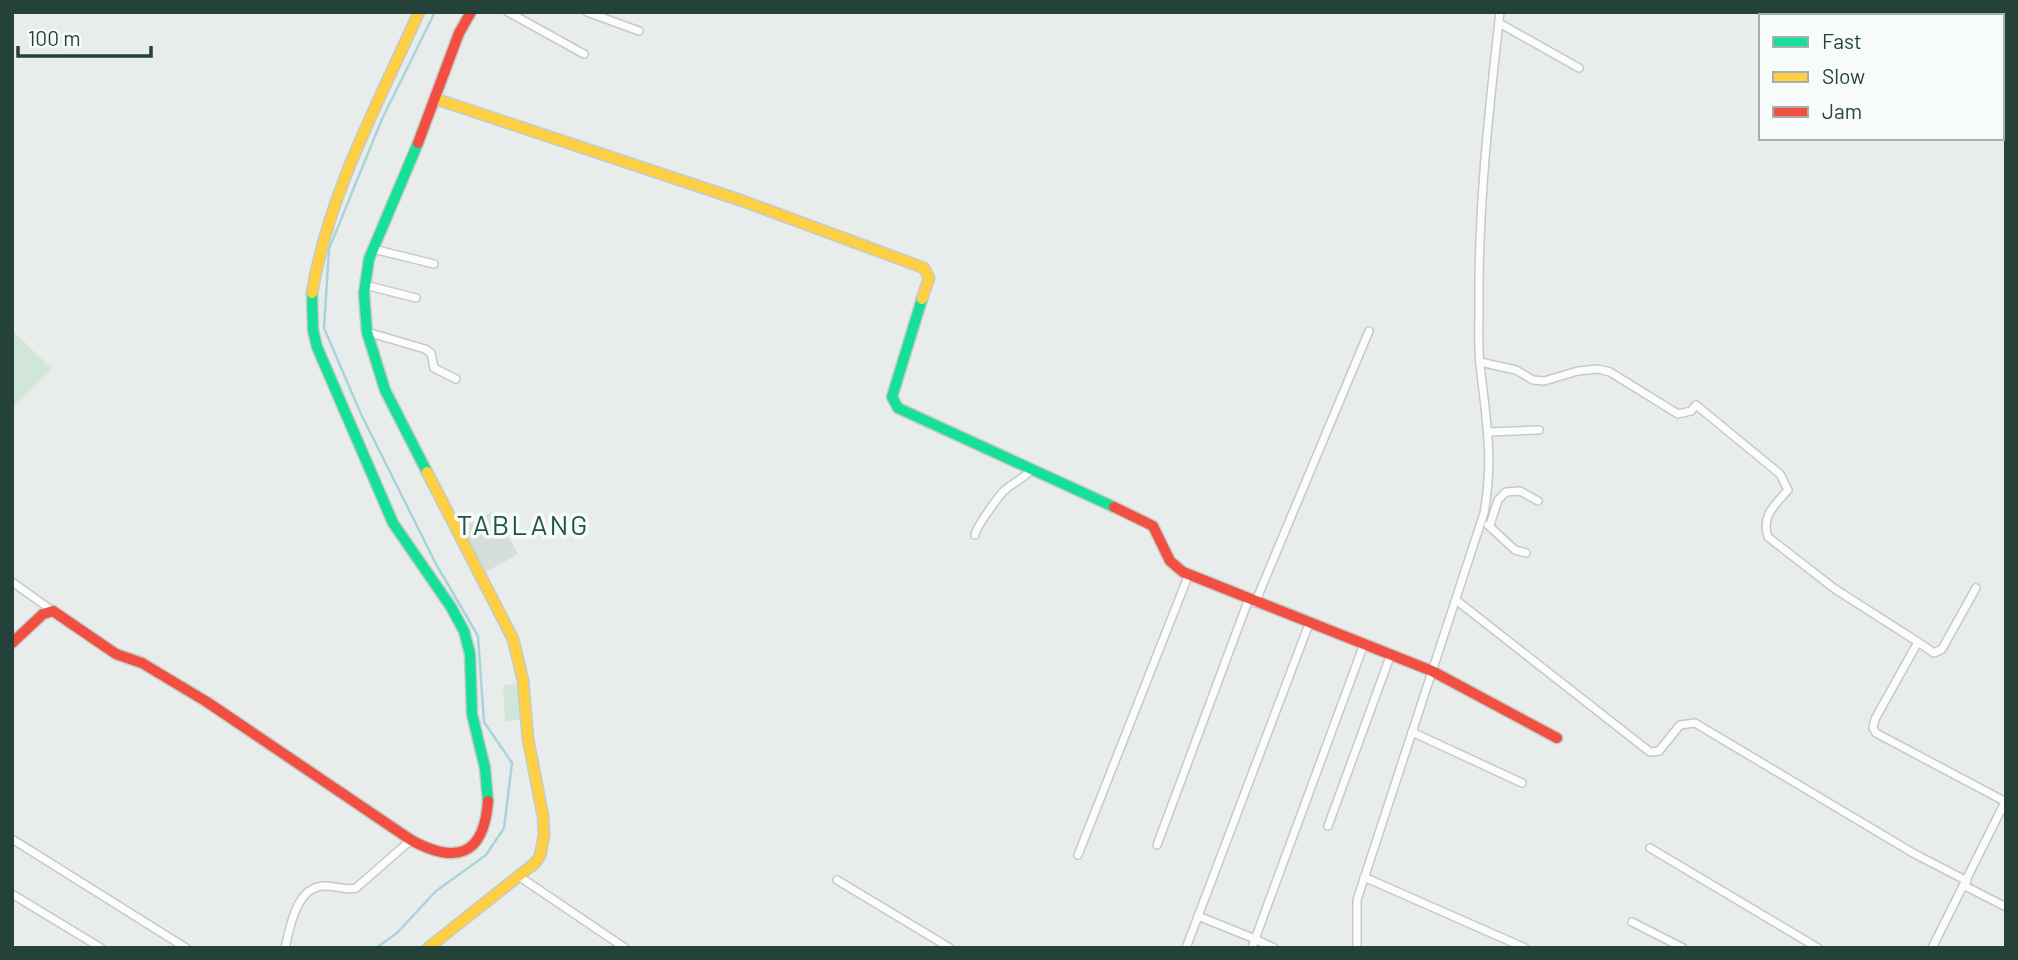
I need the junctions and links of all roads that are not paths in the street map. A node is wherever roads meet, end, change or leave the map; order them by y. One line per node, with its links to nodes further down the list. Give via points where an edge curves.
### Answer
1 (419, 12): 45 (street, via 328,218 315,267 313,315 315,339 401,538 458,618 468,645 473,722 488,775 489,804 481,832 461,855 452,858)
2 (471, 12): 10 (street)
3 (508, 12): 8 (street)
4 (587, 12): 7 (street)
5 (1500, 12): 6 (street)
6 (1499, 23): 9 (street); 17 (street, via 1478,250)
7 (639, 32)
8 (584, 54)
9 (1579, 68)
10 (436, 99): 11 (street); 21 (street, via 743,201 923,268 929,278 892,397 894,404)
11 (373, 249): 12 (street); 13 (street)
12 (434, 264)
13 (365, 285): 14 (street); 16 (street)
14 (416, 298)
15 (1369, 331): 31 (street)
16 (367, 332): 18 (street, via 425,349 434,368); 49 (street, via 385,390 513,639 544,835 540,856)
17 (1480, 362): 20 (street); 34 (street, via 1544,381 1598,369 1678,414 1701,407 1786,481 1788,490 1766,516 1768,537 1835,589)
18 (456, 379)
19 (1539, 430): 20 (street)
20 (1490, 432): 23 (street, via 1491,478)
21 (1031, 470): 25 (street, via 1006,488 977,525); 27 (street, via 1153,526 1169,560)
22 (1538, 501): 24 (street, via 1520,491 1506,492 1498,500)
23 (1481, 523): 24 (street); 30 (street)
24 (1490, 525): 26 (street, via 1515,550)
25 (975, 535)
26 (1526, 553)
27 (1188, 574): 31 (street); 48 (street)
28 (12, 582): 32 (street)
29 (1976, 588): 34 (street, via 1942,649 1934,653)
30 (1456, 600): 38 (street); 52 (street, via 1650,752 1659,751 1680,725 1695,723)
31 (1251, 603): 33 (street); 46 (street)
32 (47, 610): 35 (street); 45 (street, via 116,654 142,663 207,702)
33 (1309, 624): 36 (street); 55 (street)
34 (1918, 642): 42 (street, via 1873,728)
35 (12, 643)
36 (1364, 644): 37 (street); 57 (street)
37 (1391, 654): 38 (street); 43 (street)
38 (1432, 671): 39 (street); 40 (street)
39 (1412, 732): 41 (street); 50 (street)
40 (1557, 738)
41 (1522, 783)
42 (2005, 801): 52 (street)
43 (1328, 826)
44 (12, 839): 59 (street)
45 (411, 840): 60 (street, via 356,888 346,891 324,886 304,896 292,918)
46 (1157, 845)
47 (1650, 848): 70 (street)
48 (1078, 855)
49 (520, 877): 61 (street); 62 (street)
50 (1364, 877): 67 (street, via 1357,900); 68 (street)
51 (837, 880): 63 (street)
52 (1966, 884): 54 (street); 71 (street)
53 (12, 894): 58 (street)
54 (2006, 906)
55 (1198, 916): 57 (street); 64 (street)
56 (1632, 922): 69 (street)
57 (1255, 939): 65 (street); 66 (street)
58 (101, 948)
59 (186, 948)
60 (285, 948)
61 (428, 948)
62 (625, 948)
63 (950, 948)
64 (1186, 948)
65 (1252, 948)
66 (1274, 948)
67 (1356, 948)
68 (1525, 948)
69 (1683, 948)
70 (1818, 948)
71 (1932, 948)

